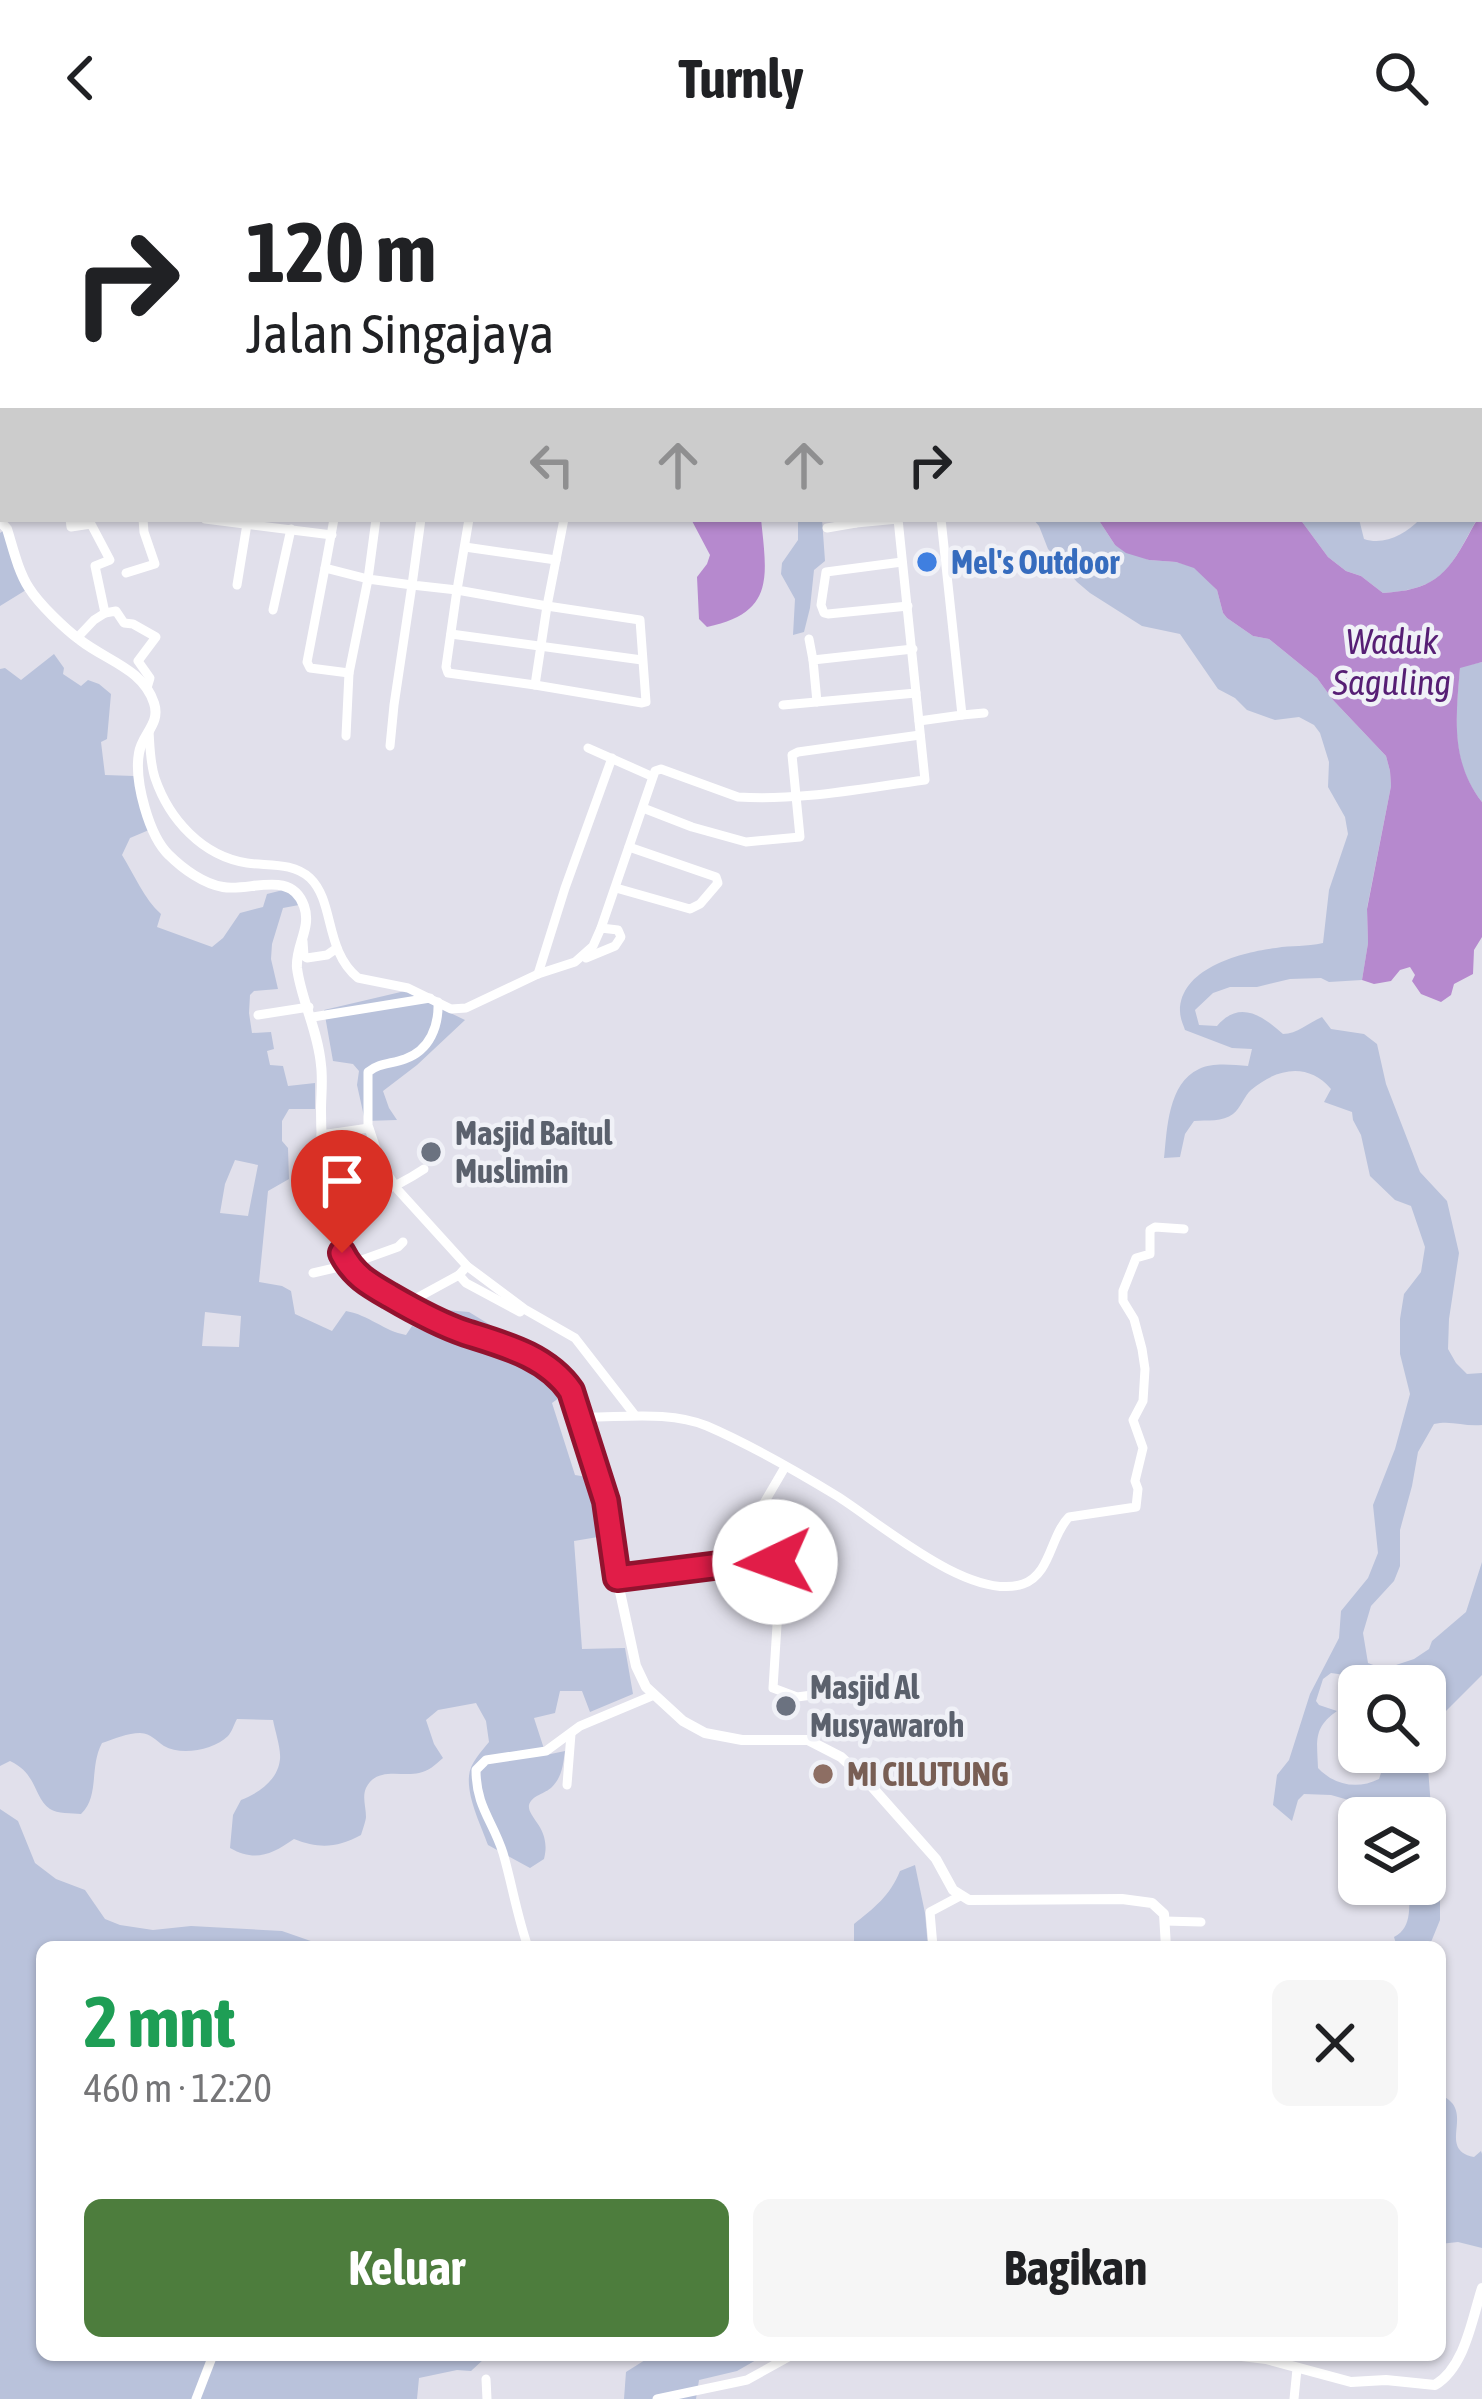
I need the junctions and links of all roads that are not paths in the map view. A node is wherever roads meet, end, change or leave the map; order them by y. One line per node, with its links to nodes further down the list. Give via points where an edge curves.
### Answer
1 (1, 522): 31 (street, via 30,590)
2 (70, 522): 29 (street, via 91,524 110,560 95,566)
3 (143, 522): 21 (street, via 155,564)
4 (231, 522): 13 (street)
5 (334, 522): 16 (street)
6 (376, 522): 22 (street)
7 (421, 522): 24 (street)
8 (469, 522): 17 (street)
9 (562, 522): 18 (street)
10 (852, 522): 14 (street)
11 (898, 522): 19 (street)
12 (941, 522): 44 (street)
13 (247, 524): 15 (street); 23 (street)
14 (827, 528)
15 (291, 530): 16 (street); 28 (street)
16 (332, 535): 20 (street)
17 (465, 548): 18 (street); 25 (street)
18 (556, 560): 26 (street)
19 (902, 562): 27 (street); 27 (street, via 826,572 821,605 828,614)
20 (325, 568): 22 (street); 37 (street, via 308,665)
21 (126, 573)
22 (368, 579): 24 (street); 37 (street)
23 (236, 585)
24 (412, 585): 25 (street); 49 (street)
25 (457, 590): 26 (street); 30 (street)
26 (547, 606): 33 (street); 36 (street, via 640,620)
27 (908, 606): 34 (street)
28 (273, 610)
29 (105, 613): 31 (street); 39 (street, via 116,610 124,623 156,637 138,661 150,678)
30 (451, 634): 33 (street); 38 (street, via 450,674)
31 (76, 638): 39 (street)
32 (809, 639): 35 (street)
33 (541, 647): 36 (street); 38 (street)
34 (913, 649): 35 (street); 40 (street)
35 (813, 660): 41 (street)
36 (642, 661): 38 (street, via 645,703)
37 (349, 673): 48 (street)
38 (535, 685)
39 (147, 688): 46 (street, via 156,712)
40 (916, 693): 41 (street); 45 (street)
41 (817, 702): 42 (street)
42 (783, 705)
43 (984, 713): 44 (street)
44 (962, 715): 45 (street)
45 (919, 722): 47 (street)
46 (149, 731): 62 (street, via 137,773 165,852 217,887 291,888 306,912); 63 (street, via 155,778 195,840 230,858 305,873 321,893)
47 (920, 735): 54 (street); 55 (street, via 795,753)
48 (346, 736)
49 (390, 746)
50 (588, 748): 51 (street)
51 (612, 758): 52 (street); 65 (street)
52 (651, 776): 55 (street, via 659,769 738,797); 56 (street)
53 (941, 779): 54 (street)
54 (925, 780): 55 (street)
55 (796, 796): 57 (street)
56 (643, 808): 57 (street, via 746,842); 58 (street)
57 (800, 837): 59 (street)
58 (629, 847): 60 (street); 60 (street, via 718,884 690,909)
59 (801, 851)
60 (616, 888): 61 (street)
61 (601, 928): 64 (street); 64 (street, via 621,938)
62 (303, 941): 63 (street, via 307,958); 67 (street, via 297,961)
63 (337, 948): 66 (street, via 358,978)
64 (575, 962): 65 (street)
65 (538, 974): 66 (street, via 466,1008)
66 (434, 1000): 67 (street); 69 (street, via 438,1024 416,1054 368,1072)
67 (310, 1012): 68 (street); 70 (street, via 322,1070)
68 (258, 1015)
69 (368, 1128): 70 (street); 72 (street)
70 (321, 1135): 73 (street)
71 (424, 1169): 72 (street)
72 (397, 1187): 73 (street); 77 (street)
73 (328, 1203): 76 (street)
74 (1184, 1228): 83 (street, via 1150,1230 1150,1254 1136,1258 1123,1291 1145,1370 1133,1420 1143,1448 1136,1507 1069,1517 1026,1582 988,1584 956,1574)
75 (403, 1242): 76 (street)
76 (348, 1264): 78 (street); 79 (street)
77 (463, 1270): 79 (street); 80 (street, via 466,1282); 81 (street, via 575,1339)
78 (313, 1273)
79 (404, 1305): 82 (street, via 541,1362 565,1383)
80 (520, 1312)
81 (634, 1414): 82 (street); 83 (street, via 703,1424)
82 (580, 1417): 85 (street, via 606,1501)
83 (785, 1467): 84 (street, via 757,1515)
84 (752, 1561): 85 (street); 86 (street, via 781,1565 773,1688 797,1697)
85 (617, 1578): 87 (street, via 636,1666)
86 (836, 1692)
87 (654, 1695): 88 (street); 90 (street, via 706,1733 808,1740 841,1757 936,1859)
88 (571, 1734): 89 (street); 93 (street, via 547,1750 486,1760 476,1771)
89 (567, 1785)
90 (960, 1897): 91 (street, via 1122,1899 1152,1903); 94 (street, via 930,1912)
91 (1165, 1921): 92 (street); 95 (street)
92 (1201, 1922)
93 (526, 1941)
94 (932, 1941)
95 (1166, 1941)
96 (1482, 2288): 102 (street, via 1463,2346)
97 (211, 2361): 103 (street)
98 (781, 2361): 105 (street, via 747,2380)
99 (1269, 2361): 100 (street)
100 (1297, 2369): 102 (street, via 1351,2382); 106 (street)
101 (487, 2379): 104 (street)
102 (1440, 2383): 107 (street)
103 (196, 2399)
104 (487, 2399)
105 (657, 2399)
106 (1294, 2399)
107 (1436, 2399)

